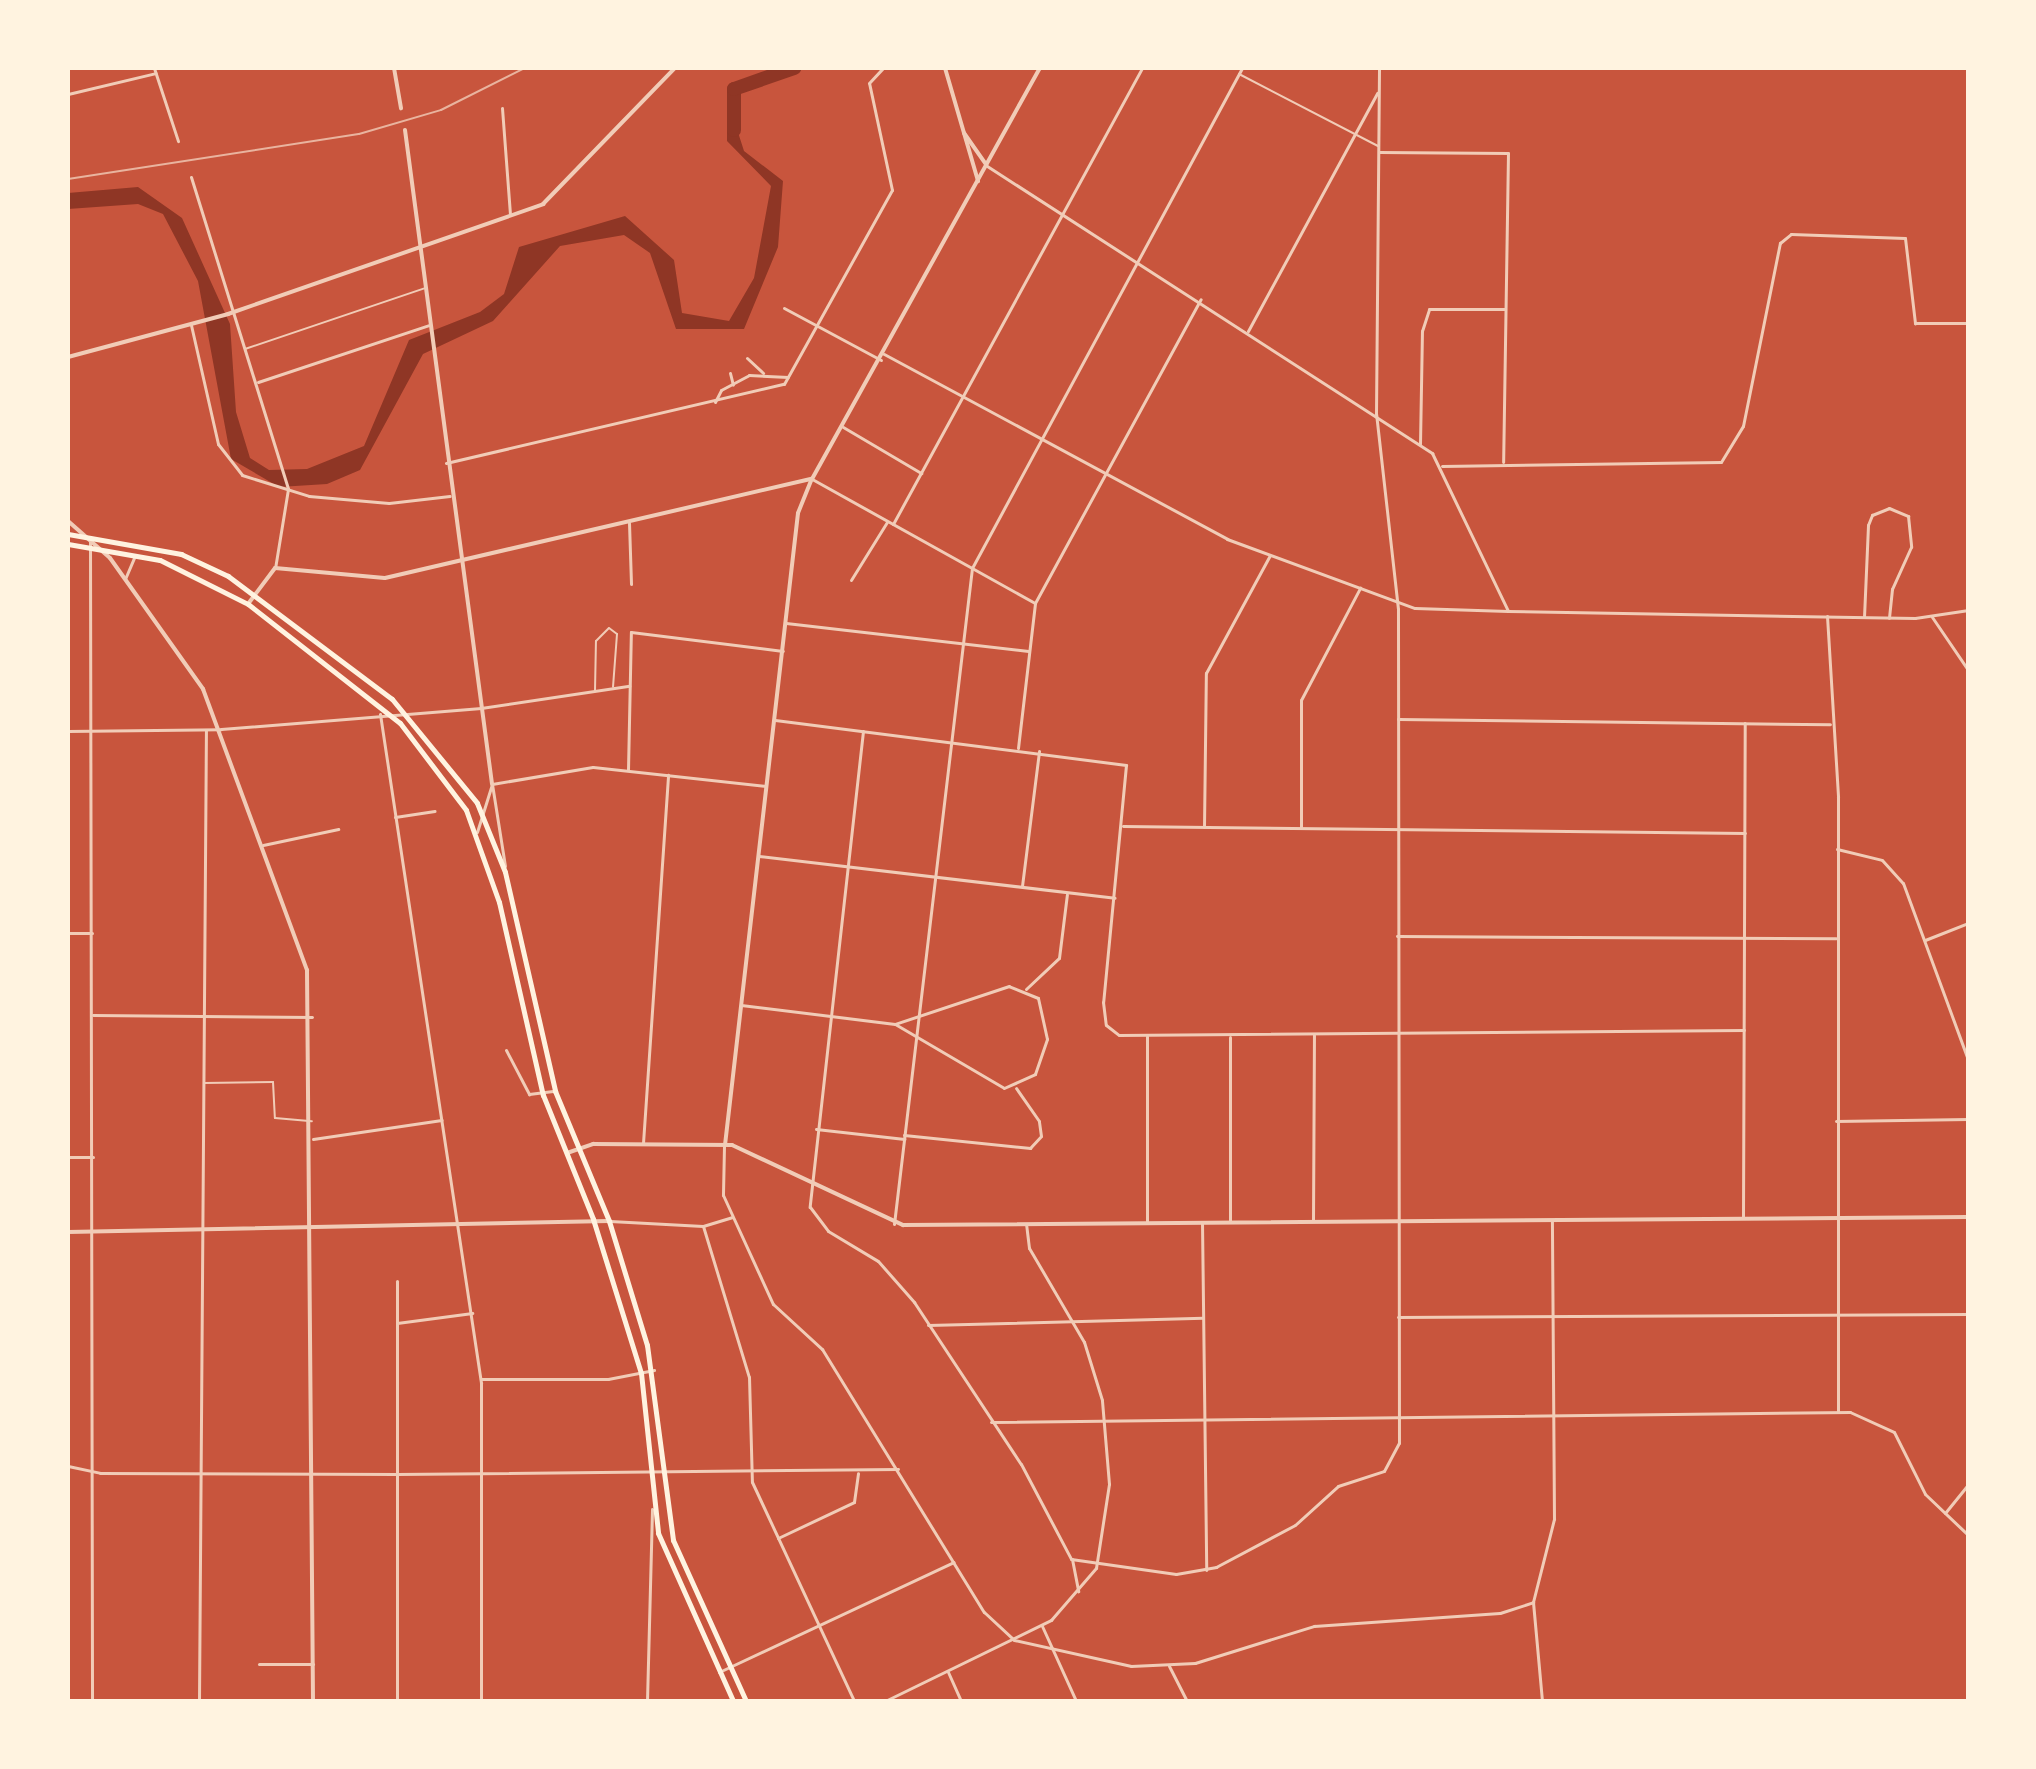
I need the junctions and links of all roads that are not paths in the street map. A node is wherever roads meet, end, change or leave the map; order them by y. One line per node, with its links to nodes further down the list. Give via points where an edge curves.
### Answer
1 (394, 68): 13 (street)
2 (675, 68): 28 (street, via 553,197)
3 (883, 68): 38 (street, via 869,83 892,190)
4 (945, 68): 18 (street)
5 (1040, 68): 24 (street)
6 (1142, 68): 27 (street)
7 (1242, 68): 10 (street)
8 (1379, 68): 11 (street)
9 (155, 70): 12 (street); 20 (street)
10 (1239, 74): 19 (lane); 30 (street)
11 (1379, 90): 15 (street); 16 (street)
12 (68, 94)
13 (401, 108)
14 (502, 108): 28 (street)
15 (1378, 108): 16 (street); 21 (street)
16 (1366, 116): 19 (street)
17 (405, 130): 29 (street)
18 (964, 133): 23 (street); 24 (street)
19 (1354, 136): 21 (lane); 40 (street)
20 (178, 141)
21 (1379, 146): 22 (street)
22 (1379, 152): 34 (street, via 1508,153); 53 (street)
23 (973, 159): 24 (street); 26 (street)
24 (987, 166): 26 (street); 27 (street)
25 (191, 177): 35 (street)
26 (978, 183): 42 (street)
27 (1064, 212): 30 (street); 51 (street)
28 (510, 215): 29 (street)
29 (422, 245): 31 (street); 35 (street)
30 (1136, 260): 32 (street); 55 (street)
31 (426, 288): 39 (street); 41 (lane)
32 (1201, 299): 40 (street); 61 (street)
33 (784, 308): 38 (street)
34 (1505, 309): 56 (street, via 1447,305 1426,313); 57 (street)
35 (230, 313): 37 (street); 41 (street)
36 (1968, 323): 57 (street, via 1915,323 1905,238 1786,237 1737,443 1721,462 1698,467)
37 (191, 325): 43 (street); 63 (street, via 222,452 242,475)
38 (817, 326): 45 (street); 48 (street)
39 (429, 328): 49 (street); 58 (street)
40 (1248, 331): 53 (street)
41 (245, 349): 49 (street)
42 (884, 354): 45 (street); 51 (street)
43 (68, 357)
44 (747, 358): 47 (street)
45 (881, 360): 54 (street)
46 (730, 373): 50 (street)
47 (763, 373): 48 (street); 50 (street)
48 (788, 377): 52 (street, via 775,389)
49 (256, 383): 63 (street)
50 (733, 385): 52 (street, via 718,392)
51 (962, 398): 55 (street); 60 (street)
52 (715, 404): 58 (street)
53 (1376, 414): 56 (street); 81 (street)
54 (843, 427): 60 (street); 62 (street)
55 (1040, 439): 61 (street); 75 (street)
56 (1420, 444): 59 (street)
57 (1503, 462): 59 (street)
58 (446, 463): 64 (street)
59 (1442, 466): 85 (street)
60 (921, 473): 66 (street)
61 (1105, 475): 72 (street); 82 (street)
62 (812, 479): 66 (street); 67 (street); 90 (street, via 798,513)
63 (288, 491): 64 (street, via 389,503); 74 (street)
64 (450, 496): 73 (street)
65 (68, 521): 69 (street)
66 (890, 522): 75 (street); 77 (street)
67 (629, 523): 73 (street); 78 (street)
68 (68, 534): 69 (highway)
69 (90, 541): 70 (highway); 71 (highway); 76 (street); 80 (highway, via 181,554); 109 (street)
70 (68, 544)
71 (139, 555): 76 (street); 83 (highway, via 208,579)
72 (1270, 555): 79 (street); 122 (street, via 1206,673)
73 (458, 561): 74 (street, via 371,580); 98 (street)
74 (275, 568): 80 (street)
75 (972, 568): 82 (street); 91 (street)
76 (125, 579): 106 (street, via 192,672)
77 (851, 580)
78 (631, 584)
79 (1360, 588): 81 (street); 123 (street, via 1301,700)
80 (256, 596): 83 (street); 99 (highway)
81 (1397, 601): 85 (street); 102 (street)
82 (1035, 603): 93 (street)
83 (248, 604): 100 (highway)
84 (1968, 610): 88 (street)
85 (1508, 611): 86 (street)
86 (1827, 616): 87 (street); 105 (street)
87 (1864, 617): 89 (street); 89 (street, via 1868,525 1872,515 1889,508 1909,517 1911,547 1891,592)
88 (1932, 617): 89 (street); 94 (street)
89 (1889, 618)
90 (786, 623): 91 (street); 92 (street)
91 (962, 644): 93 (street); 111 (street)
92 (783, 651): 95 (street, via 636,630 628,638); 103 (street)
93 (1028, 651): 112 (street)
94 (1968, 670)
95 (629, 686): 96 (street); 114 (street)
96 (613, 688): 97 (street); 97 (lane, via 617,634 609,628 596,641)
97 (595, 691): 98 (street)
98 (481, 708): 99 (street); 116 (street)
99 (403, 712): 100 (street); 119 (highway, via 456,770)
100 (388, 713): 101 (street); 126 (highway, via 435,762)
101 (380, 714): 106 (street); 120 (street)
102 (1398, 719): 104 (street); 125 (street)
103 (775, 720): 110 (street); 117 (street)
104 (1745, 723): 105 (street); 127 (street)
105 (1831, 724): 129 (street)
106 (221, 729): 107 (street); 128 (street)
107 (206, 730): 109 (street); 148 (street)
108 (68, 731): 109 (street)
109 (92, 731): 139 (street)
110 (863, 731): 111 (street); 131 (street)
111 (951, 742): 112 (street); 133 (street)
112 (1018, 749): 113 (street)
113 (1039, 751): 121 (street, via 1126,765); 134 (street)
114 (628, 770): 115 (street); 116 (street, via 593,767)
115 (668, 775): 117 (street); 171 (street)
116 (492, 784): 119 (street); 132 (street)
117 (766, 786): 130 (street)
118 (435, 811): 120 (street)
119 (483, 816): 126 (street); 132 (highway)
120 (395, 817): 165 (street)
121 (1123, 826): 122 (street); 136 (street)
122 (1204, 827): 123 (street)
123 (1301, 828): 125 (street)
124 (338, 829): 128 (street)
125 (1397, 830): 127 (street); 140 (street)
126 (477, 832): 163 (highway)
127 (1745, 833): 141 (street)
128 (263, 845): 149 (street, via 307,970)
129 (1837, 849): 142 (street); 143 (street, via 1872,854 1891,867)
130 (759, 856): 131 (street); 145 (street)
131 (846, 866): 133 (street); 147 (street)
132 (505, 872): 162 (highway)
133 (936, 877): 134 (street); 150 (street)
134 (1022, 886): 135 (street)
135 (1067, 892): 136 (street); 144 (street, via 1059,958)
136 (1115, 898): 156 (street, via 1103,1002 1108,1030)
137 (1968, 923): 143 (street)
138 (68, 933): 139 (street)
139 (92, 933): 146 (street)
140 (1397, 936): 141 (street); 153 (street)
141 (1745, 937): 142 (street); 152 (street)
142 (1836, 938): 167 (street)
143 (1925, 940): 159 (street)
144 (1026, 989): 150 (street, via 994,987); 161 (street, via 1042,1005 1047,1039 1035,1074)
145 (741, 1005): 147 (street); 172 (street)
146 (93, 1015): 148 (street); 176 (street)
147 (829, 1015): 151 (street); 168 (street)
148 (203, 1016): 149 (street); 160 (street)
149 (312, 1017): 166 (street)
150 (918, 1018): 151 (street); 154 (street)
151 (895, 1024): 154 (street)
152 (1744, 1030): 153 (street); 180 (street)
153 (1397, 1033): 155 (street); 187 (street)
154 (916, 1034): 161 (street, via 987,1084); 169 (street)
155 (1314, 1035): 157 (street); 186 (street)
156 (1147, 1036): 157 (street); 188 (street)
157 (1230, 1036): 190 (street)
158 (506, 1050): 163 (street, via 529,1094)
159 (1968, 1060)
160 (203, 1083): 166 (lane, via 273,1082 275,1118); 195 (street)
161 (1015, 1087): 169 (street, via 1039,1121 1041,1136 1030,1148)
162 (555, 1091): 163 (street); 173 (highway)
163 (543, 1095): 174 (highway)
164 (1968, 1119): 167 (street)
165 (442, 1120): 170 (street); 183 (street)
166 (312, 1121): 170 (street)
167 (1836, 1121): 181 (street)
168 (815, 1129): 169 (street); 177 (street)
169 (904, 1137): 191 (street)
170 (313, 1139): 194 (street)
171 (643, 1143): 172 (street); 173 (street)
172 (725, 1145): 177 (street); 178 (street, via 721,1187)
173 (576, 1148): 174 (street); 185 (highway)
174 (565, 1154): 182 (highway)
175 (68, 1157): 176 (street)
176 (93, 1157): 197 (street)
177 (809, 1182): 191 (street); 207 (street, via 822,1225 884,1266)
178 (732, 1217): 193 (street); 219 (street, via 777,1311 822,1349)
179 (1968, 1217): 181 (street)
180 (1743, 1218): 181 (street); 184 (street)
181 (1836, 1218): 200 (street)
182 (593, 1219): 183 (street); 185 (street); 209 (highway)
183 (457, 1220): 194 (street); 199 (street)
184 (1552, 1220): 187 (street); 202 (street)
185 (609, 1221): 193 (street); 208 (highway)
186 (1313, 1221): 187 (street); 190 (street)
187 (1397, 1221): 203 (street)
188 (1147, 1222): 189 (street); 192 (street)
189 (1202, 1222): 190 (street); 204 (street)
190 (1230, 1222)
191 (894, 1224): 192 (street)
192 (1026, 1224): 205 (street, via 1029,1248)
193 (703, 1226): 223 (street, via 749,1377)
194 (314, 1227): 195 (street); 221 (street)
195 (201, 1230): 197 (street); 220 (street)
196 (68, 1232): 197 (street)
197 (93, 1232): 218 (street)
198 (397, 1281): 206 (street)
199 (472, 1313): 206 (street); 210 (street)
200 (1837, 1314): 201 (street); 202 (street); 211 (street)
201 (1968, 1314)
202 (1553, 1316): 203 (street); 213 (street)
203 (1398, 1317): 212 (street)
204 (1203, 1318): 205 (street); 215 (street)
205 (1074, 1319): 207 (street); 214 (street)
206 (397, 1323): 225 (street)
207 (928, 1325): 216 (street)
208 (654, 1370): 209 (street); 222 (highway)
209 (641, 1373): 210 (street); 227 (highway)
210 (481, 1379): 226 (street)
211 (1838, 1411): 213 (street); 230 (street, via 1871,1416 1894,1432 1918,1484)
212 (1399, 1413): 213 (street); 215 (street); 236 (street, via 1398,1450 1384,1471 1338,1486 1272,1541)
213 (1554, 1413): 238 (street, via 1554,1519)
214 (1105, 1416): 215 (street); 216 (street); 235 (street, via 1109,1484)
215 (1204, 1416): 236 (street)
216 (991, 1422): 233 (street)
217 (68, 1466): 218 (street)
218 (93, 1469): 220 (street); 249 (street)
219 (898, 1469): 224 (street); 234 (street)
220 (199, 1472): 221 (street); 250 (street)
221 (314, 1473): 225 (street); 244 (street)
222 (661, 1473): 223 (street); 227 (street); 246 (highway, via 673,1540)
223 (751, 1473): 224 (street); 232 (street)
224 (858, 1473): 232 (street, via 854,1502)
225 (397, 1474): 226 (street); 252 (street)
226 (481, 1474): 227 (street); 253 (street)
227 (647, 1474): 229 (highway)
228 (1968, 1485): 230 (street)
229 (652, 1509): 247 (highway); 254 (street)
230 (1945, 1514): 231 (street)
231 (1968, 1535)
232 (778, 1538): 239 (street)
233 (1072, 1559): 235 (street); 237 (street)
234 (954, 1562): 239 (street); 241 (street, via 984,1612)
235 (1096, 1568): 236 (street); 237 (street)
236 (1206, 1570)
237 (1077, 1595): 240 (street)
238 (1533, 1602): 245 (street, via 1500,1613 1314,1626 1244,1651); 262 (street)
239 (819, 1625): 246 (street); 257 (street)
240 (1042, 1626): 241 (street); 242 (street)
241 (1014, 1640): 242 (street); 248 (street)
242 (1048, 1649): 245 (street, via 1115,1664); 260 (street)
243 (259, 1664): 244 (street)
244 (313, 1664): 251 (street)
245 (1169, 1666): 261 (street)
246 (730, 1667): 247 (street); 256 (highway)
247 (719, 1672): 255 (highway)
248 (948, 1672): 258 (street); 259 (street)
249 (92, 1701)
250 (199, 1701)
251 (313, 1701)
252 (397, 1701)
253 (481, 1701)
254 (647, 1701)
255 (733, 1701)
256 (746, 1701)
257 (854, 1701)
258 (885, 1701)
259 (961, 1701)
260 (1076, 1701)
261 (1187, 1701)
262 (1542, 1701)

